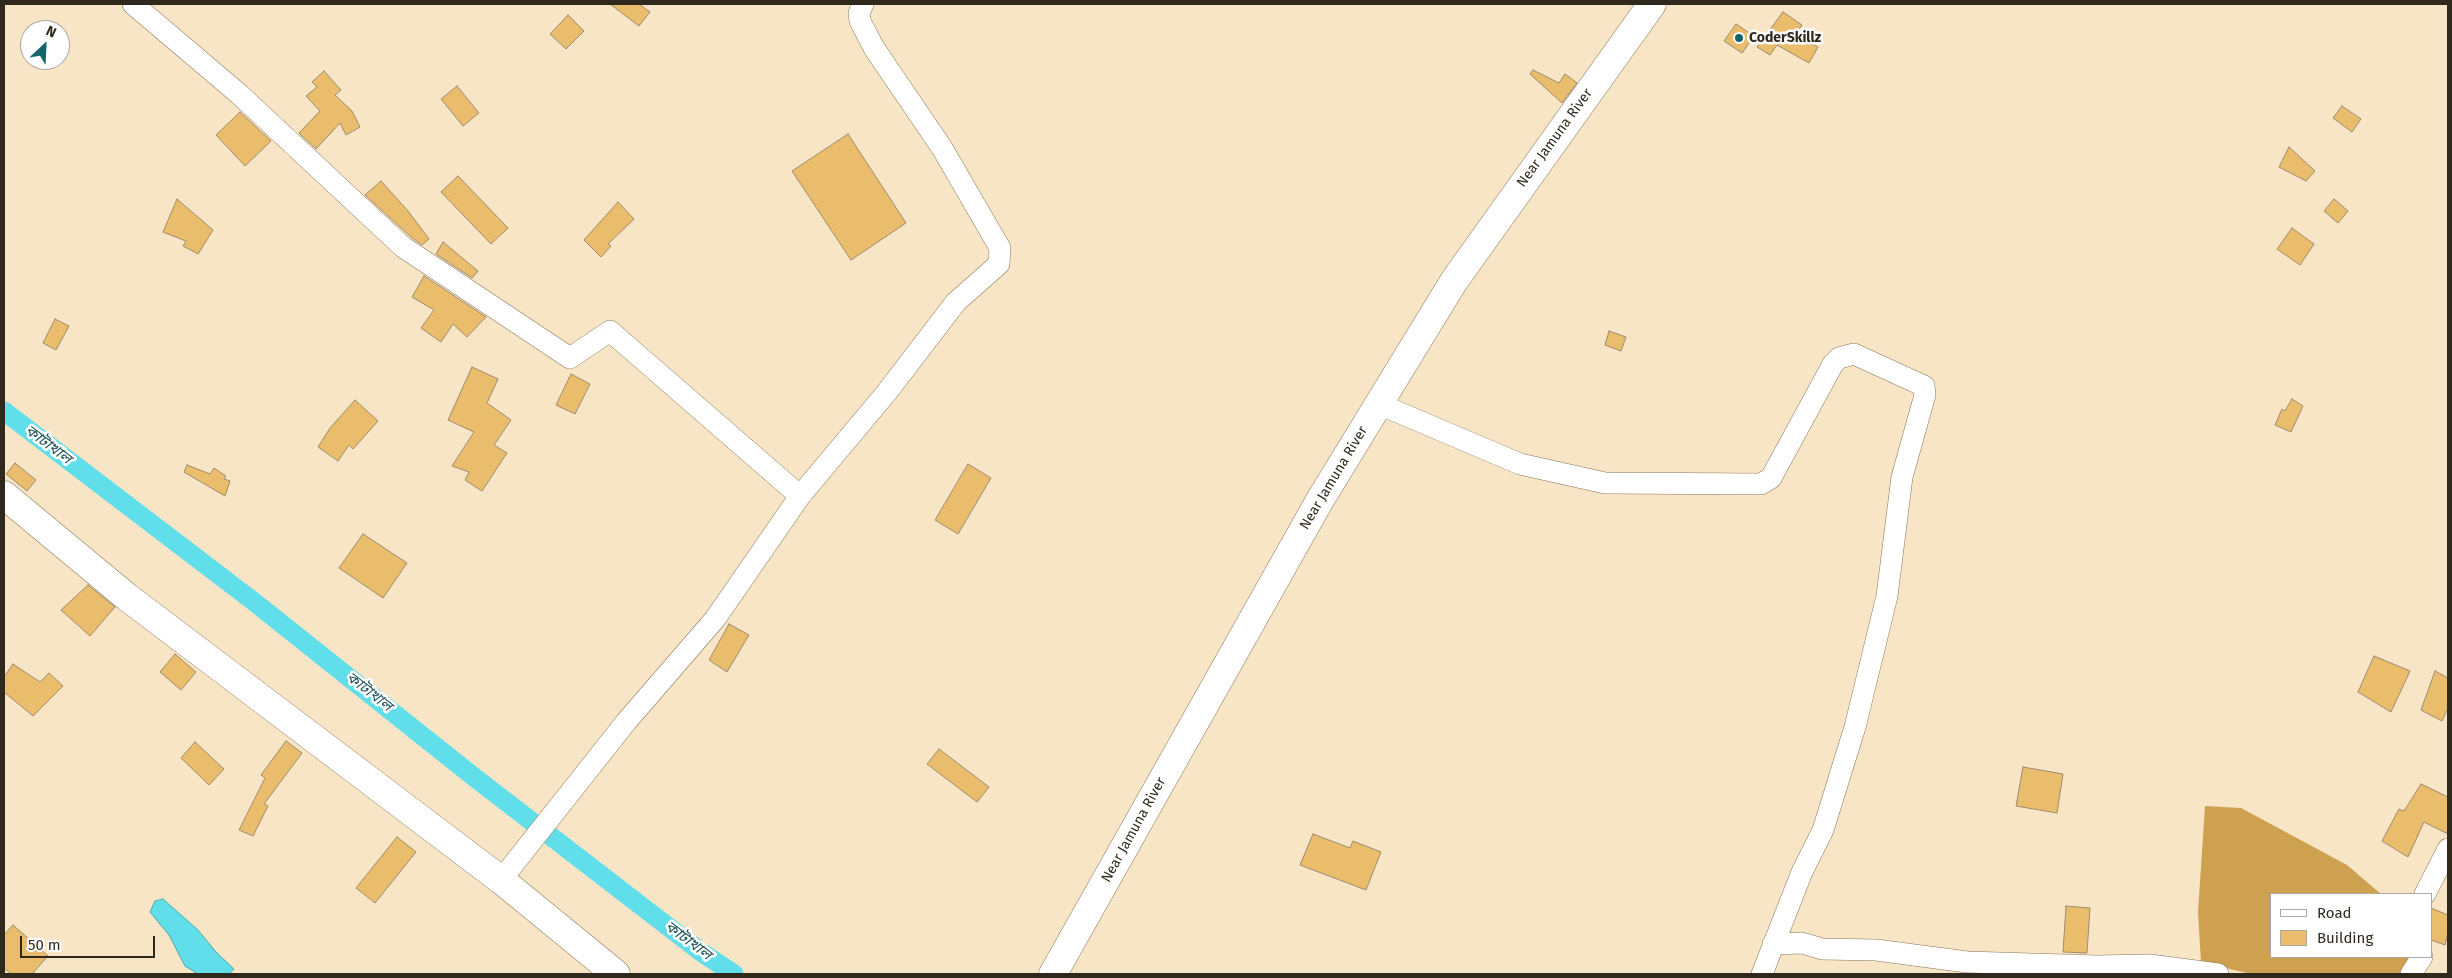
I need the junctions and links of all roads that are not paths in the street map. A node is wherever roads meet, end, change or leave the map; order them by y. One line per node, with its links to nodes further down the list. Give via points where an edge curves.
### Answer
1 (133, 4): 6 (street, via 239,94 403,247 570,358 610,331)
2 (863, 4): 6 (street, via 860,21 874,48 942,148 1000,248 1000,259 996,268 956,302 887,392)
3 (1652, 4): 4 (street, Near Jamuna River, via 1472,253)
4 (1379, 404): 10 (street, via 1520,464 1604,483 1761,484 1771,478 1839,358 1854,354 1924,386 1925,395 1902,477 1887,596 1855,727 1823,830); 13 (street, Near Jamuna River, via 1315,509)
5 (4, 494): 8 (street, via 127,597)
6 (800, 496): 8 (street, via 715,619 626,722)
7 (2448, 849): 9 (street)
8 (508, 873): 12 (street)
9 (2426, 893)
10 (1773, 944): 14 (street); 15 (street, via 1802,943 1822,949 1876,950 1966,962 2150,965)
11 (2421, 958): 16 (street)
12 (616, 974)
13 (1053, 974)
14 (1762, 974)
15 (2218, 974)
16 (2412, 974)

